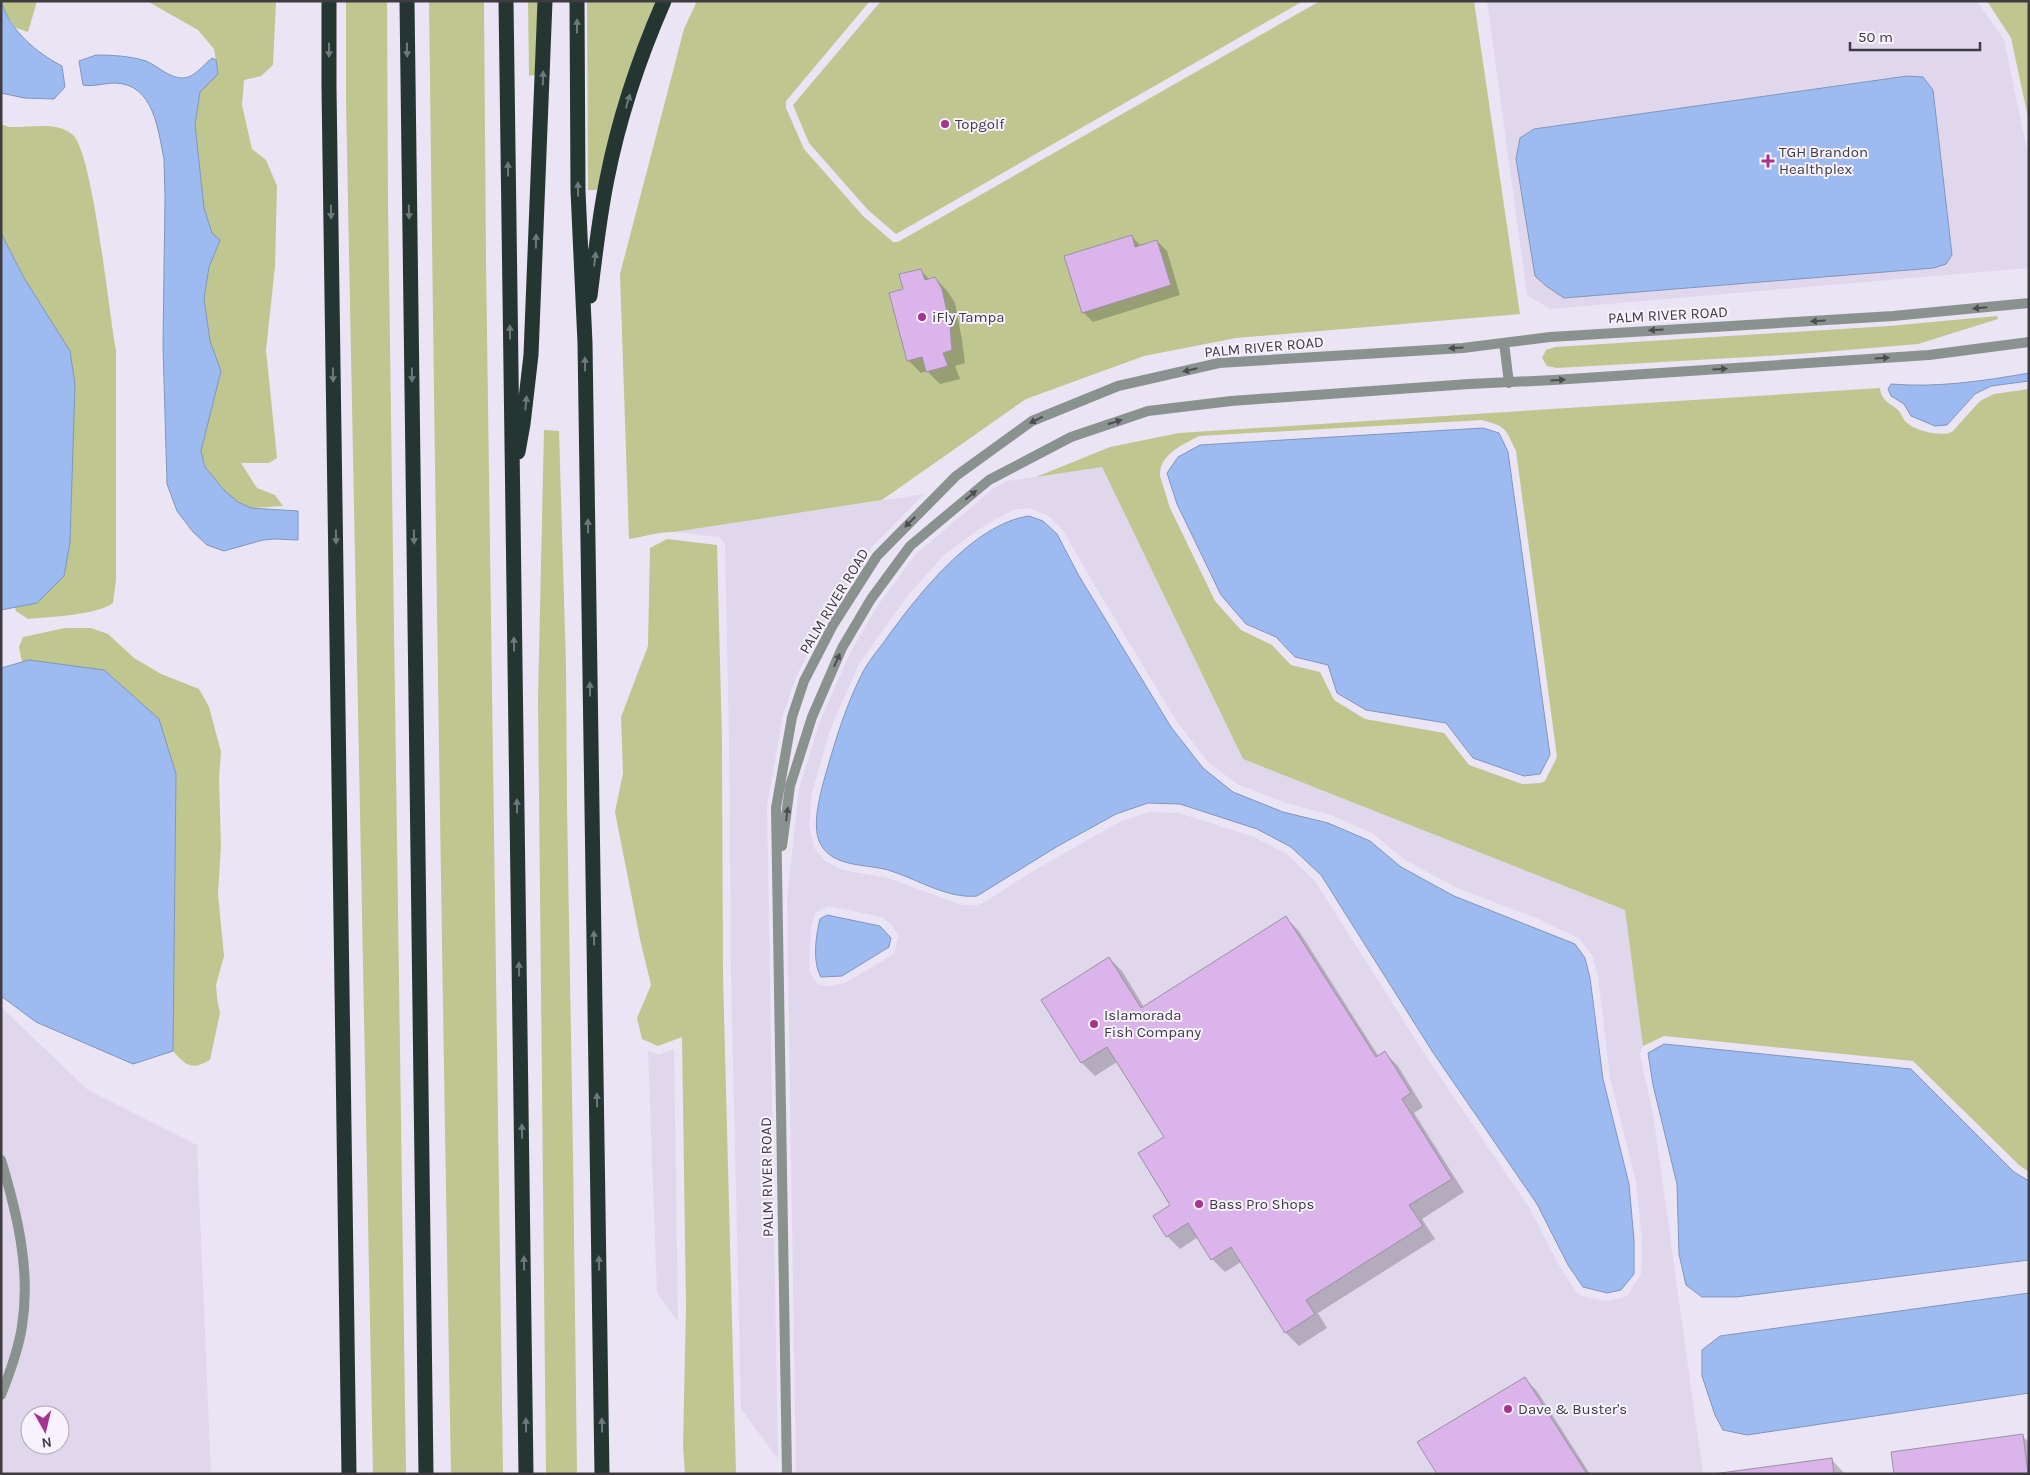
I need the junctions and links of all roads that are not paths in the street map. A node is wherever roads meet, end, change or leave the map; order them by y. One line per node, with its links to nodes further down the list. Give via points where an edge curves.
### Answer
1 (329, 1): 16 (highway, one-way to 16)
2 (407, 1): 17 (highway, one-way to 17)
3 (506, 1): 12 (highway, one-way to 3)
4 (545, 1): 12 (highway, one-way to 4, via 531,355)
5 (577, 1): 9 (highway, one-way to 5, via 578,192)
6 (664, 1): 9 (highway, one-way to 6, via 607,178 637,71)
7 (2029, 303): 10 (street, PALM RIVER ROAD, one-way to 10, via 1892,316 1550,337)
8 (2029, 342): 11 (street, PALM RIVER ROAD, one-way to 8, via 1929,355)
9 (585, 343): 19 (highway, one-way to 9)
10 (1504, 343): 11 (street); 13 (street, PALM RIVER ROAD, one-way to 13, via 1219,363 1118,386 1032,421 956,476 877,556 833,625 804,682 792,718 776,808)
11 (1509, 383): 13 (street, PALM RIVER ROAD, one-way to 11, via 790,786 812,717 842,648 871,599 910,546 989,480 1070,437 1148,411 1231,402)
12 (512, 485): 18 (highway, one-way to 12)
13 (778, 879): 20 (street, PALM RIVER ROAD)
14 (1, 1160): 15 (street, via 18,1228 25,1276 22,1326)
15 (1, 1395)
16 (349, 1474)
17 (426, 1474)
18 (526, 1474)
19 (602, 1474)
20 (787, 1474)

